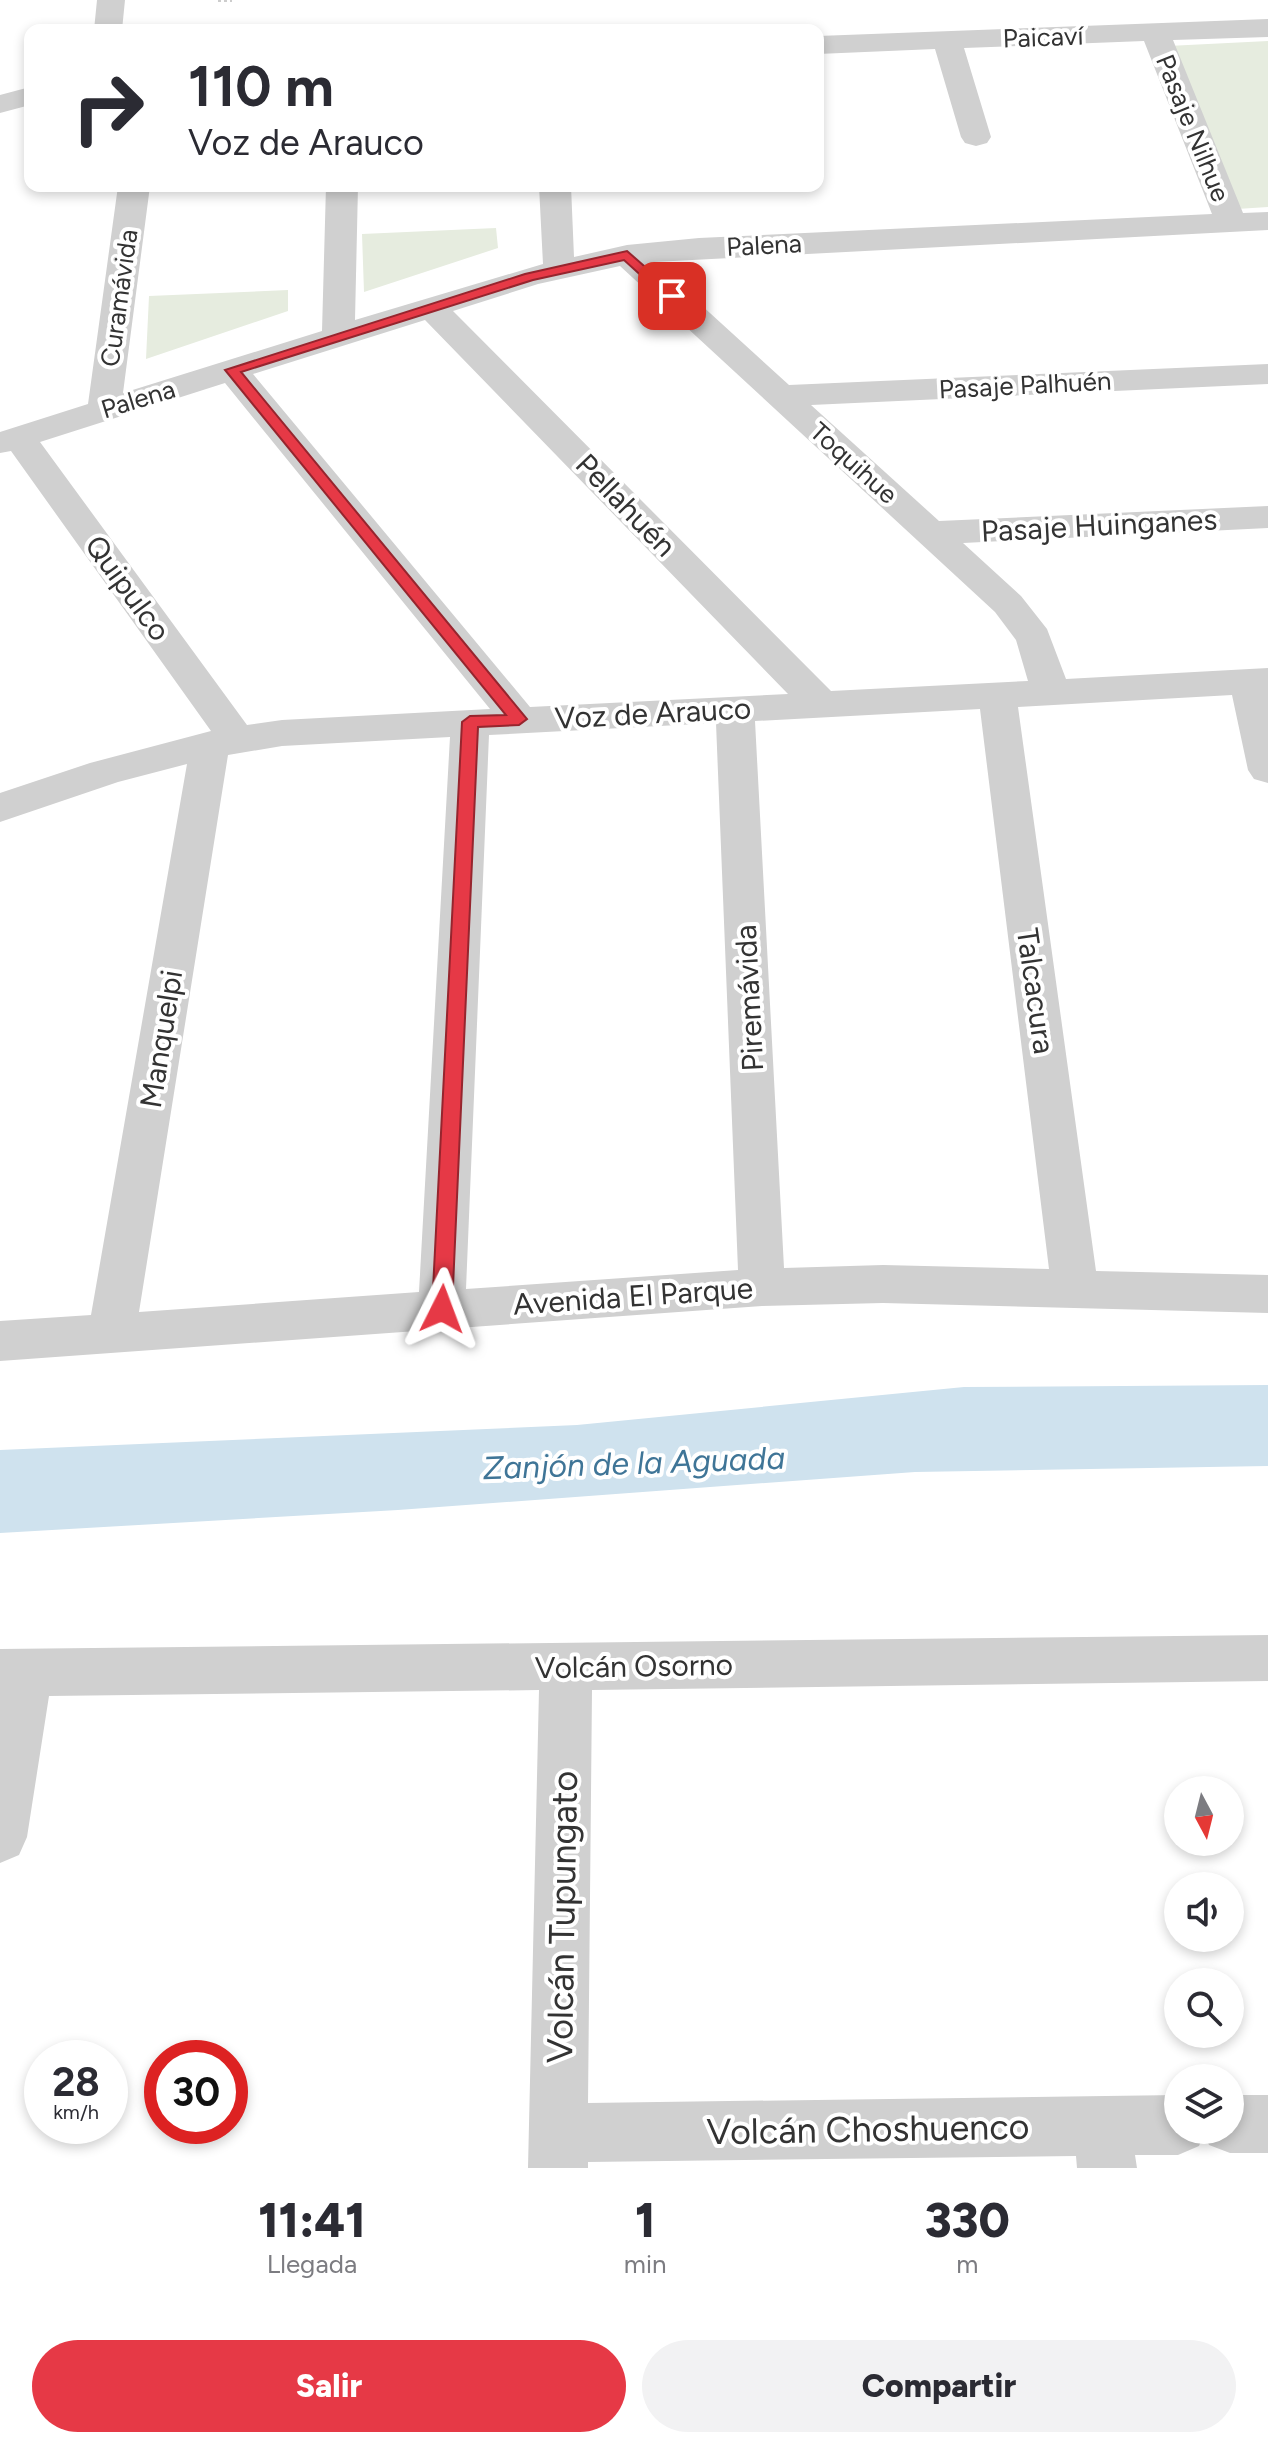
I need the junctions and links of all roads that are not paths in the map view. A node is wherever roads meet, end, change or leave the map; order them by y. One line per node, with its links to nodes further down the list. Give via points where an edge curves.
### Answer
1 (111, 0): 2 (street)
2 (109, 24)
3 (1268, 28): 4 (street, Paicaví)
4 (1155, 32): 5 (street, Paicaví); 12 (street, Pasaje Nilhue)
5 (947, 40): 6 (street, Paicaví); 7 (street)
6 (824, 45)
7 (976, 137)
8 (133, 192): 20 (street, Curamávida)
9 (342, 192): 16 (street)
10 (555, 192): 14 (street)
11 (1268, 221): 12 (street, Palena)
12 (1231, 223): 13 (street, Palena)
13 (627, 255): 14 (street, Palena); 19 (street, Toquihue)
14 (559, 269): 15 (street, Palena)
15 (431, 307): 16 (street, Palena); 27 (street, Pellahuén)
16 (338, 336): 17 (street, Palena)
17 (232, 370): 20 (street, Palena); 29 (street)
18 (1268, 374): 19 (street, Pasaje Palhuén)
19 (781, 396): 23 (street, Toquihue)
20 (104, 410): 21 (street, Palena)
21 (10, 440): 31 (street, Quipulco)
22 (1268, 517): 23 (street, Pasaje Huinganes)
23 (931, 533): 25 (street, Toquihue, via 1025,624)
24 (1258, 681): 25 (street, Voz de Arauco); 32 (street)
25 (1051, 692): 26 (street, Voz de Arauco)
26 (997, 695): 27 (street, Voz de Arauco); 35 (street, Talcacura)
27 (821, 704): 28 (street, Voz de Arauco)
28 (735, 708): 29 (street, Voz de Arauco); 34 (street, Piremávida)
29 (519, 719): 30 (street, Voz de Arauco)
30 (470, 722): 31 (street, Voz de Arauco); 37 (street)
31 (223, 741): 33 (street, Voz de Arauco, via 101,771); 38 (street, Manquelpi)
32 (1268, 770)
33 (0, 808)
34 (762, 1287): 35 (street, Avenida El Parque); 37 (street, Avenida El Parque)
35 (1075, 1288): 36 (street, Avenida El Parque)
36 (1268, 1294)
37 (442, 1309): 38 (street, Avenida El Parque)
38 (112, 1333): 39 (street, Avenida El Parque)
39 (0, 1341)
40 (1268, 1658): 41 (street, Volcán Osorno)
41 (566, 1667): 42 (street, Volcán Osorno); 48 (street, Volcán Tupungato)
42 (13, 1673): 43 (street)
43 (0, 1837)
44 (1244, 2124): 45 (street)
45 (1268, 2124)
46 (1164, 2129): 47 (street, Volcán Choshuenco)
47 (1104, 2147): 48 (street, Volcán Choshuenco)
48 (559, 2150)

